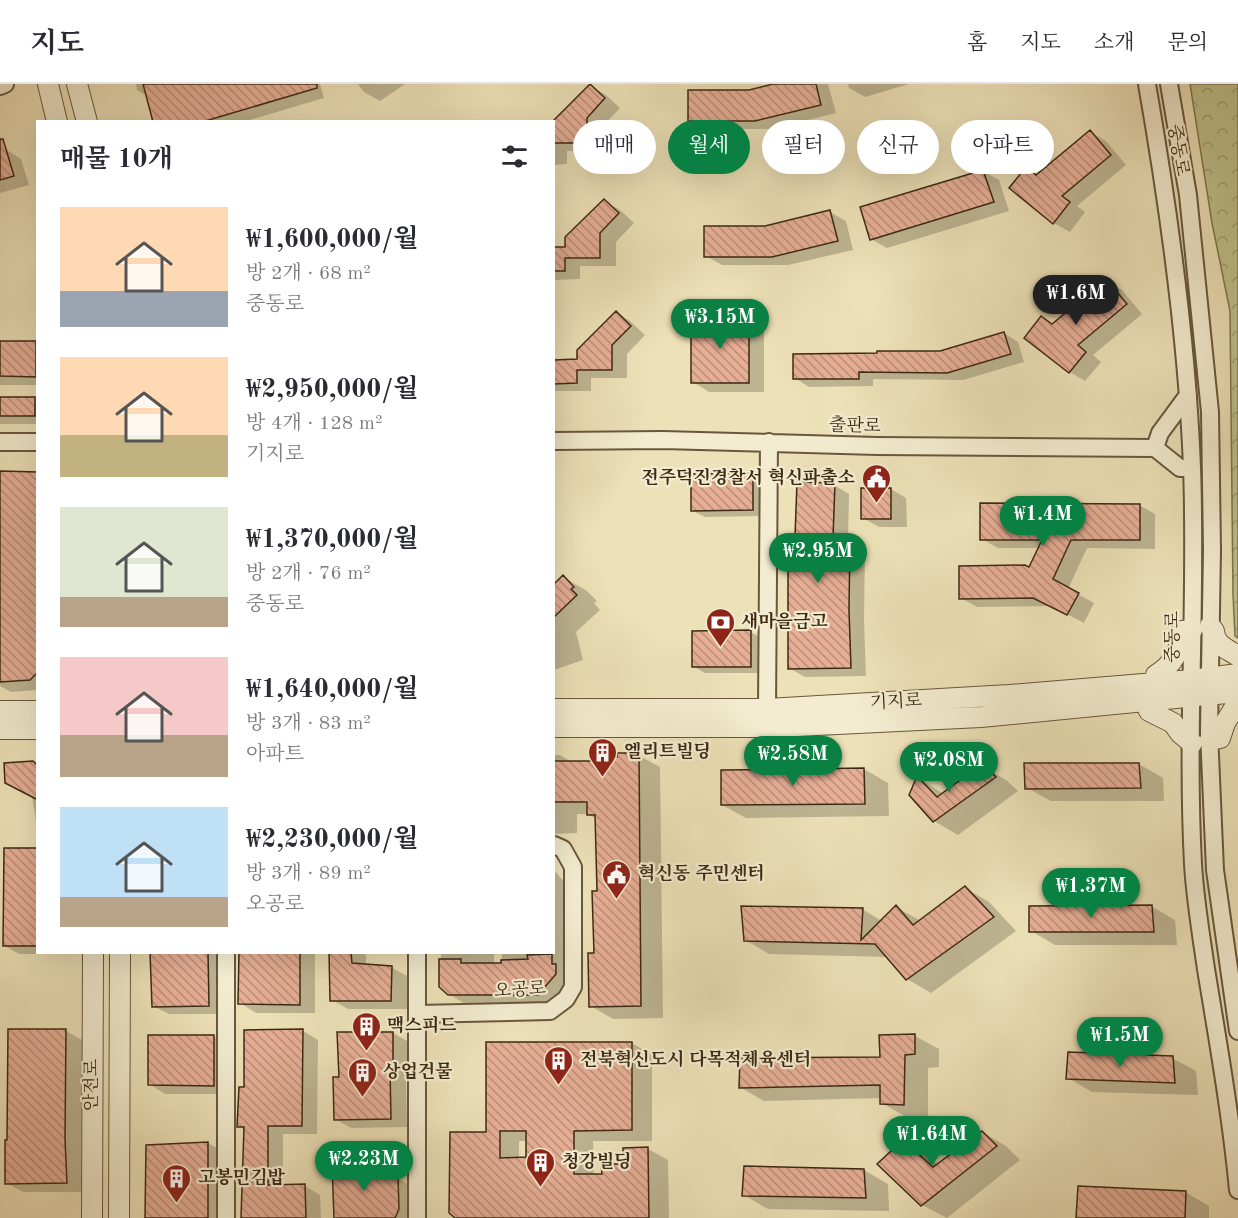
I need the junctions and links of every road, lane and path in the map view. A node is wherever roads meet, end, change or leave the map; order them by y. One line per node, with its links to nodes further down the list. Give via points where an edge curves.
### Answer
1 (5, 84): 6 (street)
2 (48, 84): 7 (street)
3 (77, 84): 8 (street)
4 (1147, 84): 9 (street, 중동로, via 1165,191)
5 (1169, 84): 16 (street, 중동로, via 1188,195 1210,412 1212,550)
6 (0, 86)
7 (57, 120)
8 (86, 120)
9 (1188, 395): 14 (street, via 1160,433); 15 (street, 중동로)
10 (555, 441): 13 (street, 출판로)
11 (0, 442): 12 (street)
12 (36, 442)
13 (769, 442): 14 (street, 출판로); 25 (street)
14 (1155, 448): 15 (street, via 1180,468)
15 (1192, 468): 16 (street, 중동로)
16 (1201, 628): 17 (street, via 1214,631 1220,644); 19 (street, via 1182,631 1173,662 1156,675); 20 (street, 중동로)
17 (1238, 656)
18 (1238, 674): 20 (street, 기지로)
19 (1155, 683): 20 (street, 기지로); 25 (street, 기지로)
20 (1201, 688): 21 (street, 기지로); 22 (street, 기지로); 31 (street, 중동로)
21 (1238, 692)
22 (1145, 701): 28 (street, 기지로, via 981,717 776,727); 31 (street, via 1149,711 1173,723 1180,733)
23 (1238, 702): 31 (street, via 1220,738)
24 (555, 709): 25 (street, 기지로)
25 (767, 709)
26 (0, 711): 27 (street)
27 (36, 711)
28 (555, 727)
29 (0, 729): 30 (street)
30 (36, 729)
31 (1201, 742): 38 (street, 중동로); 39 (street, 중동로, via 1193,865)
32 (555, 845): 37 (street, 오공로, via 563,849 573,867 573,987 566,999 550,1011)
33 (93, 954): 40 (street, 안전로)
34 (120, 954): 41 (street)
35 (226, 954): 42 (street)
36 (417, 954): 37 (street)
37 (417, 1014): 43 (street)
38 (1238, 1031)
39 (1238, 1190)
40 (92, 1218)
41 (119, 1218)
42 (226, 1218)
43 (417, 1218)

